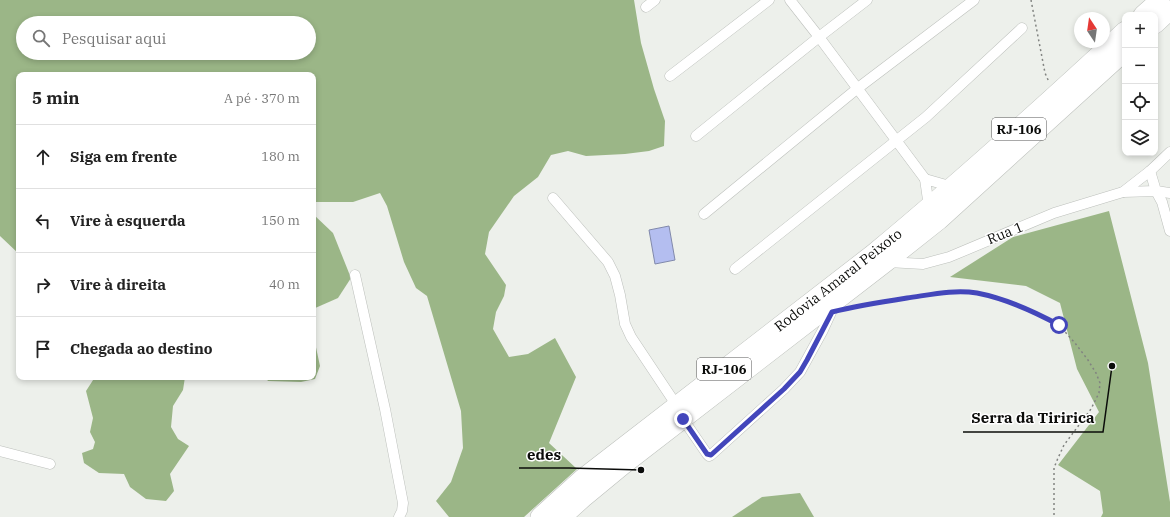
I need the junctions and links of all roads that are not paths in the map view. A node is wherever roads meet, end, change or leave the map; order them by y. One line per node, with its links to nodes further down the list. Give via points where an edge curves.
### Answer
1 (655, 0): 7 (street)
2 (769, 0): 15 (street)
3 (790, 0): 13 (street)
4 (867, 0): 13 (street)
5 (974, 0): 16 (street)
6 (1160, 0): 9 (highway)
7 (646, 7)
8 (1170, 10): 10 (highway)
9 (1146, 12)
10 (1158, 21)
11 (1022, 28): 18 (street, via 926,117)
12 (1122, 34): 22 (highway, Rodovia Amaral Peixoto / RJ-106)
13 (819, 37): 16 (street); 17 (street)
14 (1122, 54): 30 (highway, Rodovia Amaral Peixoto / RJ-106, via 939,220)
15 (670, 76)
16 (858, 88): 18 (street); 28 (street)
17 (696, 136)
18 (897, 140): 21 (street); 31 (street)
19 (1170, 152): 20 (street, Rua 1)
20 (1150, 171): 23 (street); 24 (street, Rua 1)
21 (925, 179): 22 (street); 27 (street)
22 (953, 187): 27 (highway, Rodovia Amaral Peixoto / RJ-106)
23 (1156, 191): 24 (street, Rua 1); 25 (street, Rua 1); 29 (street)
24 (1123, 192): 30 (street, Rua 1, via 1054,213 949,257 923,264)
25 (1170, 193)
26 (553, 198): 36 (street, via 608,262 615,276 625,324 631,337)
27 (929, 207): 36 (highway, Rodovia Amaral Peixoto / RJ-106)
28 (704, 214)
29 (1170, 230)
30 (886, 262): 33 (highway, Rodovia Amaral Peixoto / RJ-106)
31 (735, 269)
32 (355, 275): 39 (street, via 403,503)
33 (834, 307): 34 (highway, Rodovia Amaral Peixoto / RJ-106); 35 (street)
34 (805, 325): 35 (street); 36 (highway, Rodovia Amaral Peixoto / RJ-106)
35 (823, 330): 36 (street, via 800,372 711,455 707,454)
36 (680, 412): 40 (highway, Rodovia Amaral Peixoto / RJ-106, via 582,479); 41 (highway, Rodovia Amaral Peixoto / RJ-106)
37 (0, 451): 38 (street)
38 (50, 464)
39 (399, 517)
40 (540, 517)
41 (562, 517)

